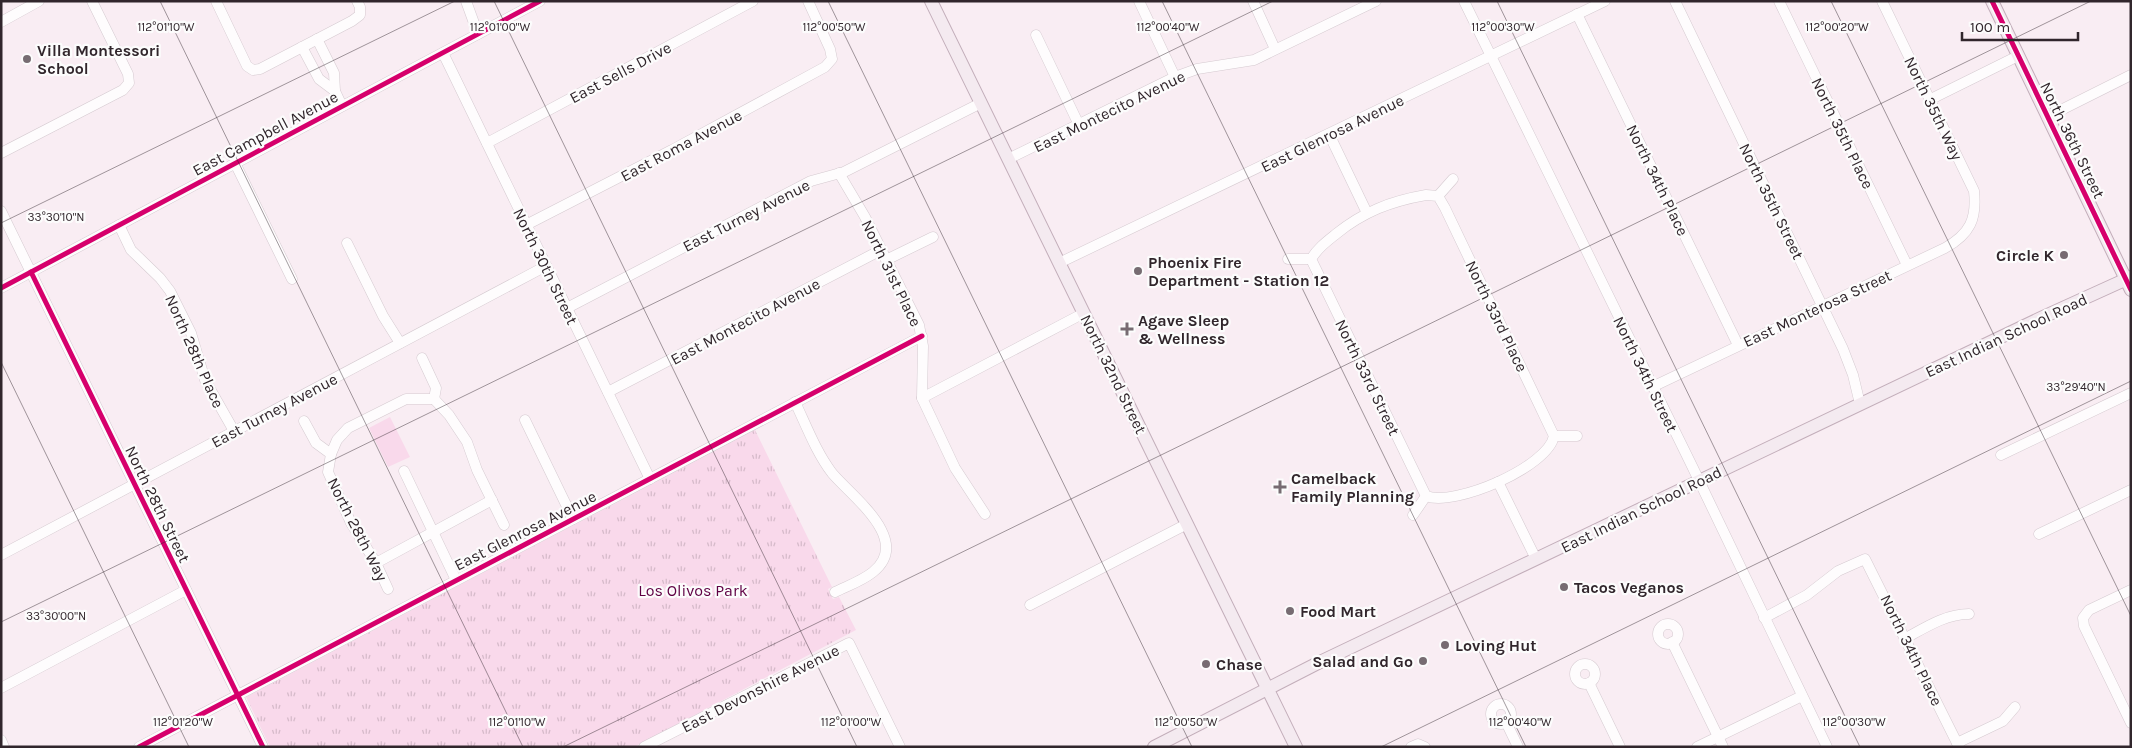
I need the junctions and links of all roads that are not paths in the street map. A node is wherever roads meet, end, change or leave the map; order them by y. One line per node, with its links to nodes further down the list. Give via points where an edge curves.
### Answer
1 (39, 1): 20 (street)
2 (92, 1): 41 (street, via 130,83)
3 (216, 1): 24 (street, via 247,66 253,70 260,70)
4 (357, 1): 23 (street, via 360,15)
5 (466, 1): 21 (street)
6 (540, 1): 21 (street, East Campbell Avenue)
7 (753, 1): 40 (street, East Sells Drive)
8 (808, 1): 51 (street, East Roma Avenue, via 830,49 832,59 825,66)
9 (931, 1): 35 (main road, North 32nd Street)
10 (1139, 1): 32 (street)
11 (1253, 1): 25 (street)
12 (1376, 1): 25 (street, East Montecito Avenue)
13 (1464, 1): 27 (street, North 34th Street)
14 (1605, 1): 19 (street, East Glenrosa Avenue)
15 (1675, 1): 65 (street, North 35th Street)
16 (1779, 1): 59 (street, North 35th Place)
17 (1882, 1): 34 (street, North 35th Way)
18 (1992, 1): 28 (main road, North 36th Street)
19 (1577, 14): 27 (street, East Glenrosa Avenue); 70 (street, North 34th Place)
20 (1, 22)
21 (478, 34): 26 (street, East Campbell Avenue)
22 (1036, 36): 38 (street)
23 (317, 39): 24 (street); 29 (street)
24 (302, 47): 30 (street)
25 (1275, 49): 32 (street, East Montecito Avenue, via 1254,60 1197,69)
26 (443, 53): 36 (street, East Campbell Avenue); 40 (street, North 30th Street)
27 (1490, 56): 39 (street, East Glenrosa Avenue); 72 (street, North 34th Street)
28 (2018, 56): 34 (street); 37 (main road, North 36th Street)
29 (329, 63): 30 (street); 33 (street, via 334,73)
30 (314, 71): 33 (street, via 318,79)
31 (2131, 75): 37 (street)
32 (1175, 77): 38 (street, East Montecito Avenue)
33 (335, 91): 36 (street)
34 (1930, 100): 49 (street, North 35th Way, via 1974,191)
35 (981, 103): 42 (main road, North 32nd Street); 44 (street, East Turney Avenue)
36 (342, 106): 43 (street, East Campbell Avenue)
37 (2047, 117): 63 (main road, North 36th Street)
38 (1079, 125): 42 (street, East Montecito Avenue)
39 (1328, 134): 48 (street); 58 (street, East Glenrosa Avenue)
40 (487, 143): 51 (street, North 30th Street)
41 (1, 153)
42 (1008, 159): 58 (main road, North 32nd Street)
43 (235, 163): 50 (street, East Campbell Avenue); 62 (street)
44 (839, 173): 54 (street, North 31st Place); 66 (street, East Turney Avenue, via 810,181)
45 (1453, 180): 46 (street)
46 (1438, 196): 48 (street, via 1401,199); 82 (street, North 33rd Place)
47 (1, 211): 61 (street, North 28th Street)
48 (1367, 213): 56 (street, via 1318,248)
49 (1973, 218): 59 (street, East Monterosa Street, via 1957,241)
50 (118, 225): 61 (street, East Campbell Avenue); 81 (street, North 28th Place, via 131,250 170,291 191,333 206,380)
51 (526, 225): 60 (street, North 30th Street)
52 (933, 238): 57 (street)
53 (347, 243): 69 (street)
54 (881, 250): 57 (street, North 31st Place); 73 (street, East Montecito Avenue)
55 (1288, 259): 56 (street)
56 (1312, 259): 92 (street, North 33rd Street)
57 (886, 260): 68 (street, North 31st Place)
58 (1059, 263): 67 (main road, North 32nd Street)
59 (1907, 265): 65 (street, East Monterosa Street)
60 (546, 266): 66 (street, North 30th Street); 69 (street, East Turney Avenue)
61 (31, 272): 64 (street, East Campbell Avenue); 90 (street, North 28th Street)
62 (292, 279)
63 (2129, 282): 78 (main road, East Indian School Road)
64 (1, 288)
65 (1822, 306): 70 (street, East Monterosa Street); 78 (street, North 35th Street, via 1849,367)
66 (567, 308): 73 (street, North 30th Street)
67 (1084, 313): 75 (street); 97 (main road, North 32nd Street)
68 (922, 336): 75 (street, North 31st Place); 77 (street, East Glenrosa Avenue)
69 (400, 343): 81 (street, East Turney Avenue)
70 (1738, 345): 72 (street, East Monterosa Street)
71 (422, 358): 76 (street, via 436,388)
72 (1652, 387): 89 (street, North 34th Street)
73 (608, 392): 87 (street, North 30th Street)
74 (2131, 393): 85 (street)
75 (922, 398): 94 (street, North 31st Place, via 956,468)
76 (434, 399): 84 (street, via 406,399 348,428); 93 (street, via 467,442)
77 (795, 402): 87 (street, East Glenrosa Avenue); 108 (street, via 828,467 867,507 884,538 884,556 874,572)
78 (1860, 404): 89 (main road, East Indian School Road)
79 (524, 420): 96 (street)
80 (304, 421): 84 (street, North 28th Way, via 316,443)
81 (234, 431): 90 (street, East Turney Avenue)
82 (1554, 436): 83 (street); 88 (street, via 1545,451)
83 (1577, 436)
84 (331, 454): 103 (street, North 28th Way, via 328,472 351,523)
85 (2001, 456)
86 (404, 471): 99 (street)
87 (650, 479): 96 (street, East Glenrosa Avenue)
88 (1498, 482): 92 (street, via 1448,498); 102 (street)
89 (1698, 482): 102 (main road, East Indian School Road); 111 (street, North 34th Street)
90 (134, 484): 101 (street, East Turney Avenue); 106 (street, North 28th Street)
91 (2131, 490): 100 (street)
92 (1426, 496): 95 (street)
93 (492, 500): 98 (street); 99 (street)
94 (985, 514)
95 (1413, 515)
96 (573, 519): 104 (street, East Glenrosa Avenue)
97 (1187, 524): 109 (street); 116 (main road, North 32nd Street)
98 (504, 525)
99 (433, 532): 103 (street); 104 (street)
100 (2039, 534)
101 (1, 555)
102 (1536, 559): 116 (main road, East Indian School Road)
103 (376, 563): 105 (street, North 28th Way)
104 (456, 580): 117 (street, East Glenrosa Avenue)
105 (388, 589)
106 (186, 590): 115 (street); 117 (street, North 28th Street)
107 (2131, 590): 121 (street, via 2089,610 2083,618)
108 (835, 592)
109 (1030, 605)
110 (1969, 614): 112 (street, via 1948,617)
111 (1764, 618): 112 (street, North 34th Place, via 1807,596 1838,571 1865,559); 118 (street, North 34th Street)
112 (1906, 638): 124 (street, North 34th Place)
113 (1672, 642): 122 (street)
114 (1589, 683): 135 (street)
115 (1, 688)
116 (1267, 688): 130 (main road, East Indian School Road); 131 (main road, North 32nd Street)
117 (238, 695): 126 (street, East Glenrosa Avenue); 127 (street, North 28th Street)
118 (1802, 696): 122 (street); 138 (street, North 34th Street)
119 (2015, 707): 124 (street, via 2003,721)
120 (1506, 722): 134 (street)
121 (2131, 724)
122 (1718, 737): 136 (street); 137 (street)
123 (1, 740): 125 (street)
124 (1958, 745)
125 (4, 747)
126 (139, 747)
127 (263, 747)
128 (644, 747): 129 (street, East Devonshire Avenue, via 849,642)
129 (900, 747)
130 (1154, 747)
131 (1296, 747)
132 (1411, 747): 133 (street, via 1418,744)
133 (1425, 747)
134 (1518, 747)
135 (1620, 747)
136 (1697, 747)
137 (1723, 747)
138 (1827, 747)

